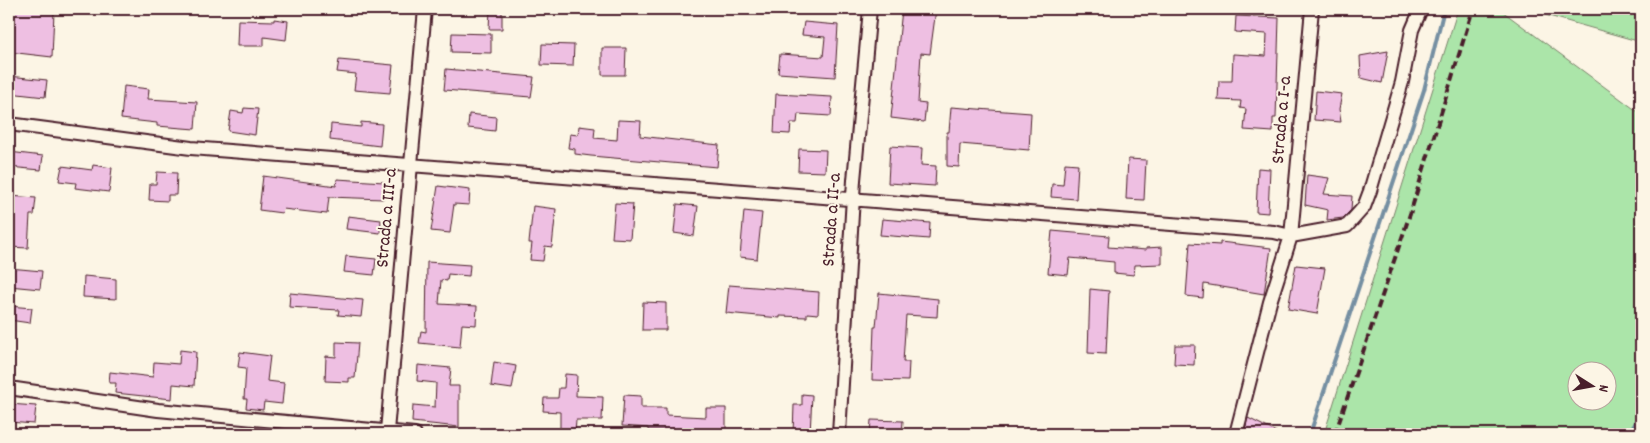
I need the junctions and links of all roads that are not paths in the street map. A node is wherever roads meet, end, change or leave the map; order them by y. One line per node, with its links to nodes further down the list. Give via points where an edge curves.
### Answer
1 (425, 9): 6 (street, Strada a III-a)
2 (870, 9): 7 (street, Strada a II-a)
3 (1312, 9): 8 (street, Strada a I-a)
4 (1420, 9): 8 (street, via 1412,30 1402,82 1364,207 1347,226)
5 (9, 124): 6 (street, via 191,148)
6 (412, 166): 7 (street); 10 (street, Strada a III-a)
7 (853, 199): 8 (street, via 1264,231); 12 (street, Strada a II-a)
8 (1291, 236): 13 (street, Strada a I-a, via 1270,302)
9 (9, 388): 10 (street, via 158,410)
10 (388, 431): 11 (street)
11 (416, 434)
12 (839, 434)
13 (1236, 434)

